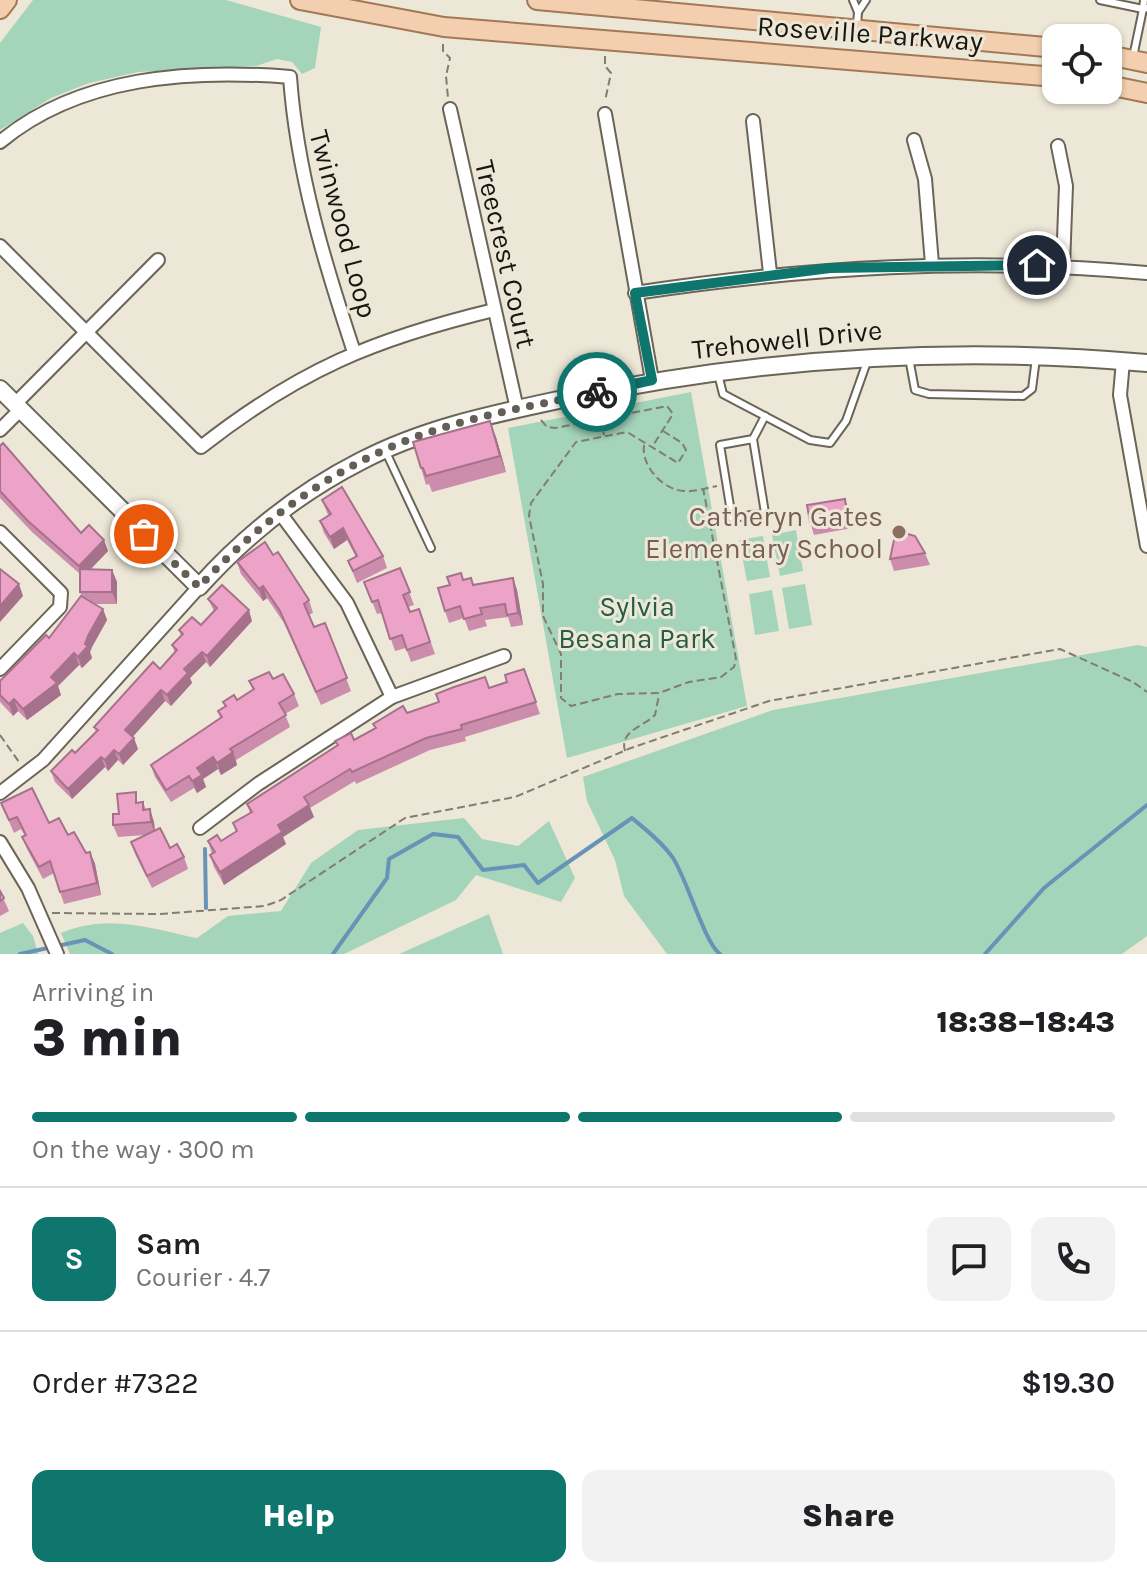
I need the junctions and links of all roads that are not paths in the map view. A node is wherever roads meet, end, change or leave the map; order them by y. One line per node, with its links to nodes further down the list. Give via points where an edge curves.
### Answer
1 (7, 0): 11 (main road)
2 (300, 0): 14 (main road, Roseville Parkway, via 444,27)
3 (537, 0): 9 (main road, Roseville Parkway)
4 (646, 0): 12 (main road)
5 (853, 0): 13 (lane)
6 (866, 0): 13 (lane)
7 (1100, 0): 10 (lane)
8 (1144, 0): 10 (lane)
9 (594, 3): 12 (main road, Roseville Parkway); 14 (main road)
10 (1145, 8): 16 (lane)
11 (0, 9)
12 (672, 12): 13 (main road, Roseville Parkway)
13 (857, 20): 15 (main road, Roseville Parkway)
14 (583, 40): 17 (main road, Roseville Parkway)
15 (1042, 46)
16 (1140, 61)
17 (1042, 76)
18 (1122, 88): 19 (main road)
19 (1147, 93)
20 (450, 109): 33 (street, Treecrest Court)
21 (605, 114): 32 (street)
22 (753, 121): 30 (street)
23 (914, 140): 28 (street, via 925,179)
24 (0, 142): 35 (street, Twinwood Loop, via 20,125 74,97 135,81 290,77 306,195)
25 (1058, 146): 29 (street, via 1066,186)
26 (0, 246): 34 (street)
27 (158, 260): 34 (street)
28 (932, 264): 29 (street); 30 (street)
29 (1063, 265): 31 (street)
30 (770, 273): 32 (street)
31 (1147, 273)
32 (635, 293): 42 (street)
33 (494, 310): 35 (street); 44 (street, Treecrest Court)
34 (87, 332): 35 (street, via 201,447 295,380); 43 (street)
35 (354, 352)
36 (909, 354): 37 (street, Trehowell Drive); 37 (lane, via 915,390 1023,396 1032,389); 38 (street, Trehowell Drive)
37 (1036, 355): 39 (street, Trehowell Drive)
38 (869, 356): 41 (street, Trehowell Drive); 45 (lane, via 846,421 830,443 810,440)
39 (1123, 361): 40 (street, Trehowell Drive); 51 (street, via 1120,395)
40 (1147, 363)
41 (717, 371): 42 (street, Trehowell Drive); 45 (lane, via 723,394)
42 (652, 380): 44 (street, Trehowell Drive)
43 (9, 401): 46 (street); 53 (street)
44 (517, 409): 48 (street, Trehowell Drive, via 435,430)
45 (765, 416): 47 (lane)
46 (0, 430)
47 (753, 439): 47 (lane, via 720,445 732,518 765,513)
48 (385, 450): 49 (street, Trehowell Drive); 52 (lane)
49 (280, 513): 53 (street, Trehowell Drive); 56 (street, via 347,603)
50 (0, 532): 55 (street, via 61,593 60,607)
51 (1147, 546)
52 (431, 548)
53 (199, 587): 57 (street, Trehowell Drive, via 43,760)
54 (504, 656): 56 (street)
55 (0, 669)
56 (392, 697): 58 (street, via 329,735)
57 (0, 793)
58 (200, 828)
59 (0, 842): 60 (street)
60 (57, 954)

